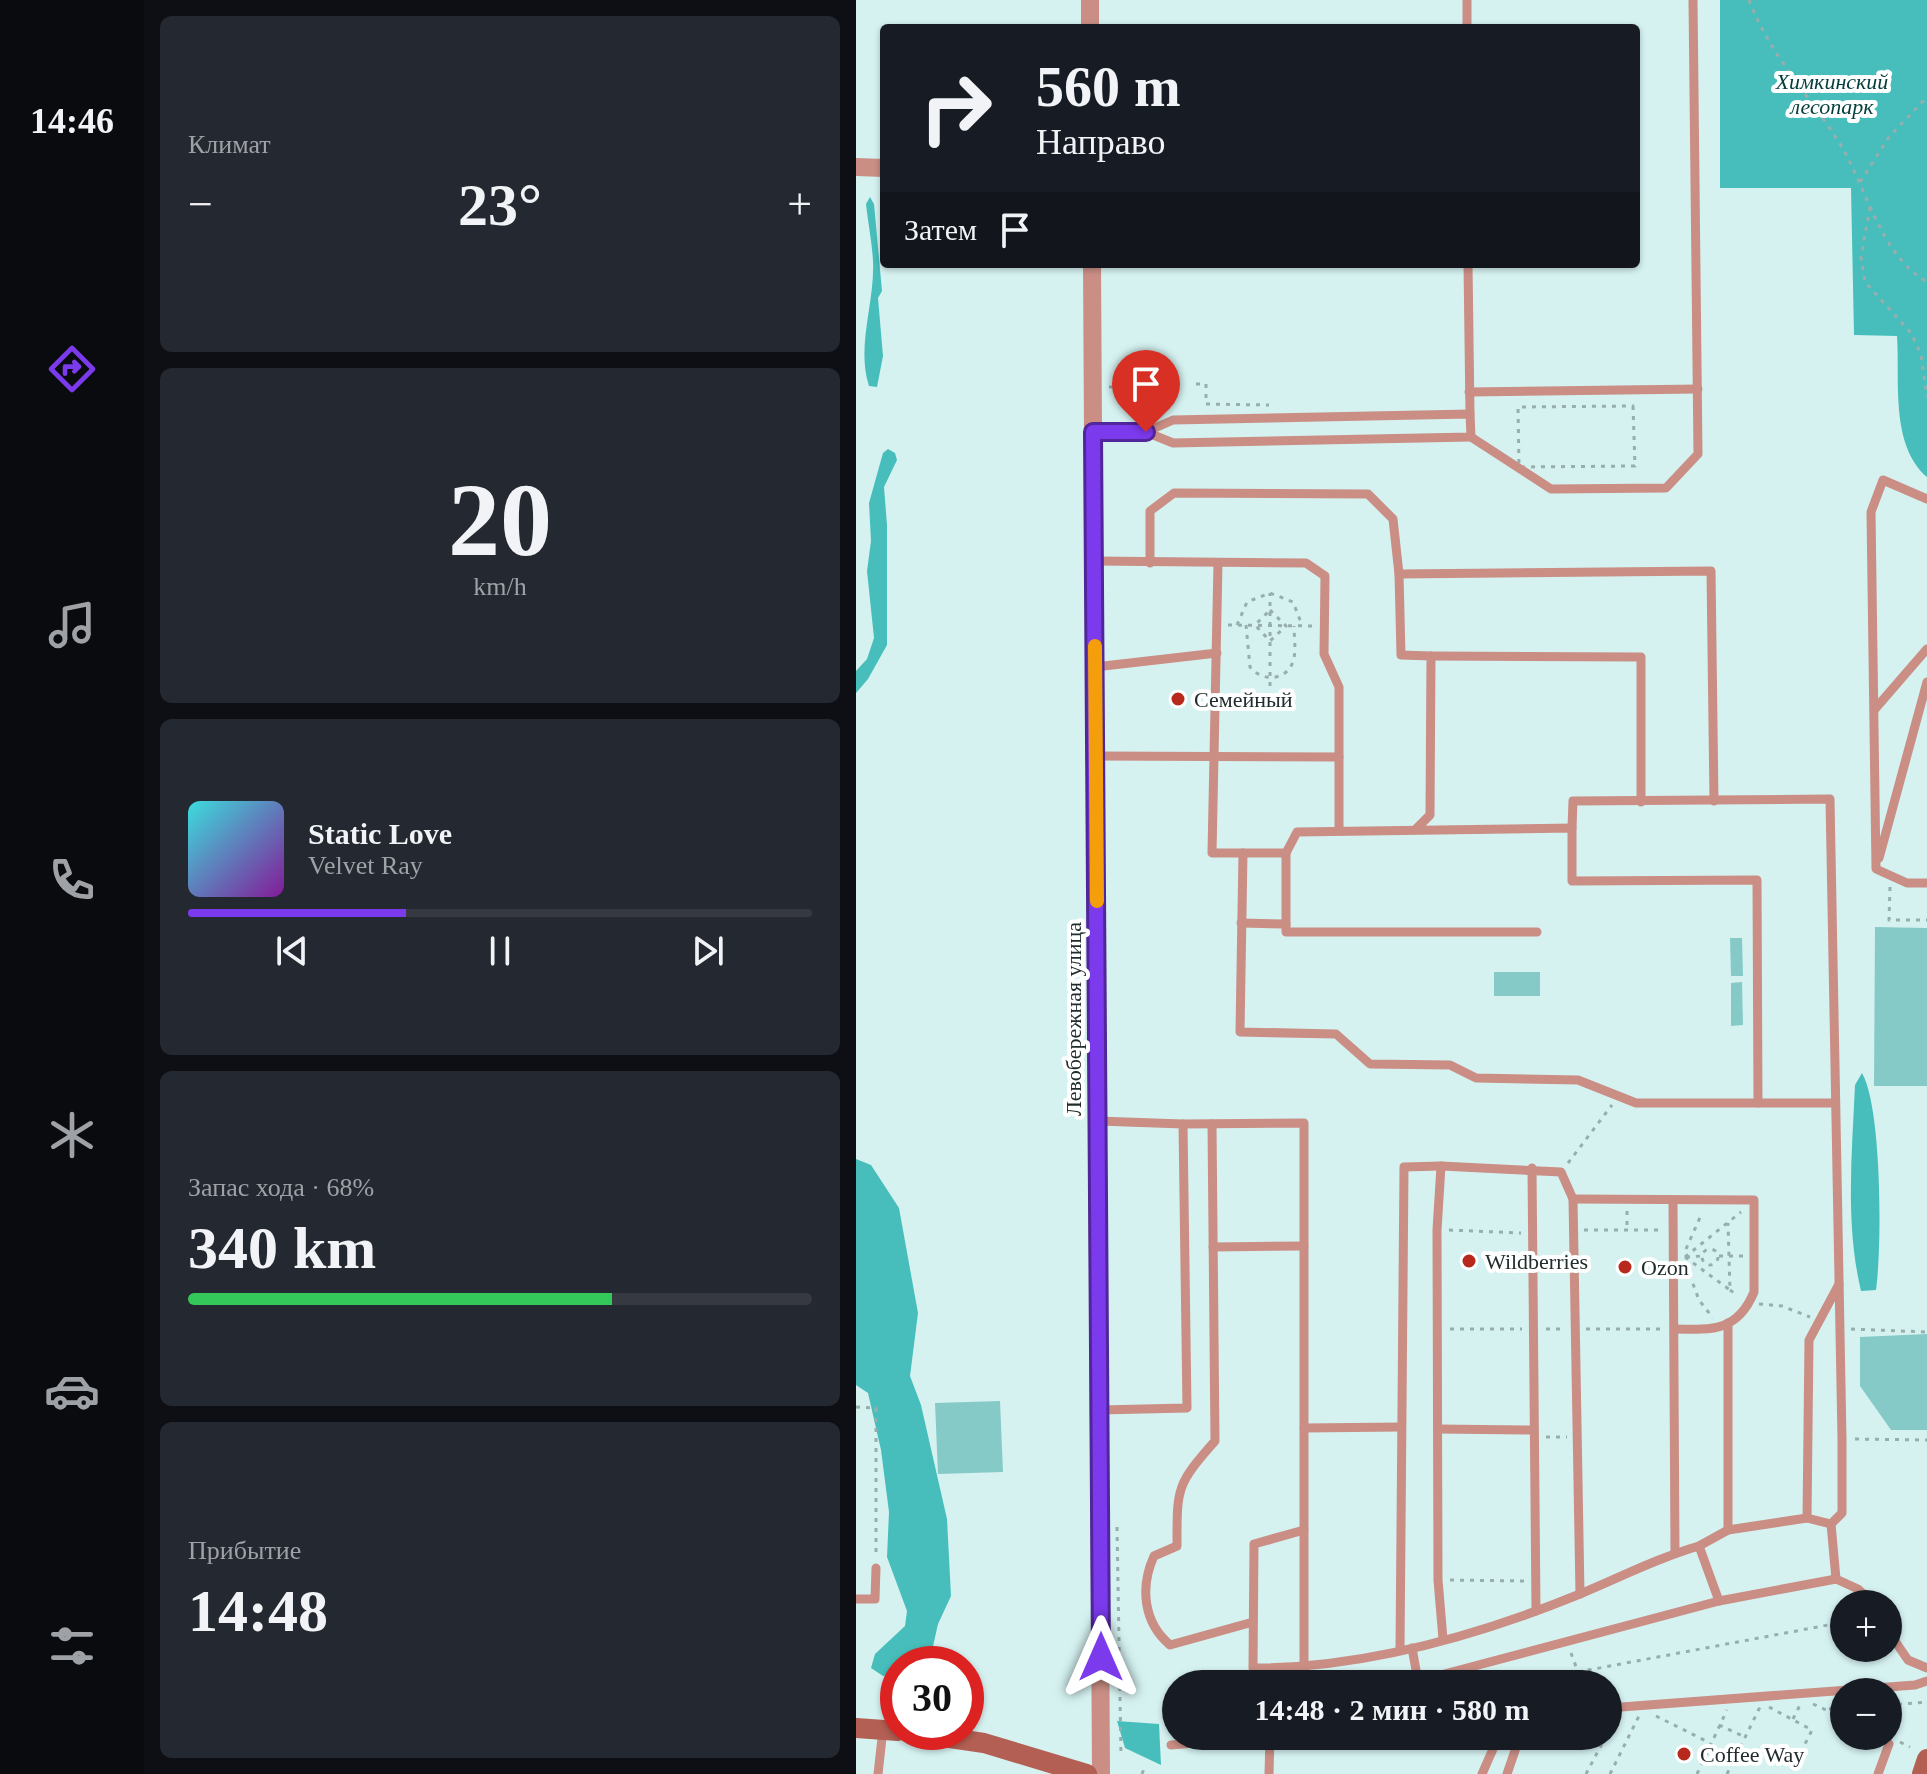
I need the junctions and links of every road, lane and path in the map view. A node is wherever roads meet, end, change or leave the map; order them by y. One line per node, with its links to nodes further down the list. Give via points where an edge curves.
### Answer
1 (1090, 0): 5 (street)
2 (1467, 0): 6 (lane)
3 (1693, 0): 18 (lane)
4 (1749, 0): 10 (path, via 1771,48 1829,128)
5 (1090, 24)
6 (1467, 24)
7 (1927, 97): 10 (path, via 1889,137)
8 (856, 167): 9 (street)
9 (880, 168)
10 (1860, 182): 11 (path)
11 (1871, 205): 14 (path, via 1901,260); 20 (path, via 1861,257 1865,282 1911,333 1921,354)
12 (1092, 268): 17 (street, Левобережная улица)
13 (1468, 268): 19 (lane)
14 (1927, 282)
15 (1196, 384): 21 (path, via 1206,384 1206,404)
16 (1173, 385): 17 (path)
17 (1093, 387): 23 (street, Левобережная улица)
18 (1698, 389): 19 (lane); 26 (lane, via 1698,454 1666,488 1551,489)
19 (1469, 392): 22 (lane)
20 (1927, 397)
21 (1269, 405)
22 (1470, 414): 24 (lane, via 1173,420); 25 (lane)
23 (1093, 432): 24 (lane); 28 (street, Левобережная улица)
24 (1146, 432): 25 (lane, via 1173,443)
25 (1471, 437): 26 (lane)
26 (1519, 467): 26 (path, via 1518,407 1633,406 1635,466)
27 (1927, 499): 51 (lane, via 1883,480 1871,512)
28 (1094, 561): 29 (lane); 47 (street, Левобережная улица)
29 (1150, 563): 30 (lane); 31 (lane, via 1150,511 1174,493 1368,494 1393,519)
30 (1218, 563): 34 (lane); 42 (lane, via 1306,563 1325,576)
31 (1399, 574): 46 (lane, via 1401,655); 55 (lane, via 1711,571)
32 (1270, 593): 33 (path); 35 (path, via 1247,602); 39 (path, via 1293,602)
33 (1270, 610): 37 (path); 38 (path); 40 (path)
34 (1217, 625): 35 (path); 45 (lane)
35 (1237, 625): 36 (path)
36 (1246, 625): 37 (path); 48 (path, via 1250,667)
37 (1255, 625): 38 (path); 43 (path)
38 (1270, 625): 40 (path); 43 (path)
39 (1302, 625): 41 (path); 42 (path)
40 (1286, 626): 41 (path); 43 (path)
41 (1294, 626): 48 (path, via 1294,661 1286,673)
42 (1324, 626): 53 (lane, via 1324,654 1339,687)
43 (1270, 641): 48 (path)
44 (1927, 649): 51 (lane)
45 (1217, 653): 47 (lane); 54 (lane)
46 (1431, 656): 56 (lane, via 1641,657); 59 (lane, via 1430,815)
47 (1095, 667): 52 (street, Левобережная улица)
48 (1270, 678): 50 (path)
49 (1927, 682): 62 (lane)
50 (1270, 686)
51 (1875, 709): 62 (lane)
52 (1095, 756): 54 (lane); 72 (street, Левобережная улица)
53 (1339, 757): 54 (lane); 58 (lane)
54 (1214, 759): 60 (lane, via 1212,853)
55 (1714, 801): 56 (lane); 71 (lane, via 1830,799)
56 (1641, 802): 57 (lane, via 1573,801)
57 (1572, 828): 59 (lane); 70 (lane, via 1572,881 1757,880)
58 (1339, 829): 59 (lane); 61 (lane, via 1297,832)
59 (1416, 829)
60 (1243, 853): 61 (lane); 66 (lane)
61 (1286, 853): 67 (lane)
62 (1876, 869): 63 (lane)
63 (1890, 875): 64 (lane, via 1907,883); 65 (path, via 1889,920)
64 (1927, 883)
65 (1927, 920)
66 (1241, 923): 67 (lane); 69 (lane, via 1240,1032 1336,1034 1370,1064 1450,1065 1476,1078 1578,1080)
67 (1286, 924): 68 (lane, via 1286,932)
68 (1537, 932)
69 (1619, 1096): 70 (lane, via 1636,1103); 77 (path)
70 (1758, 1103): 71 (lane)
71 (1835, 1103): 97 (lane)
72 (1098, 1121): 73 (lane); 104 (street, Левобережная улица)
73 (1183, 1124): 74 (lane); 104 (lane, via 1187,1408)
74 (1212, 1124): 89 (lane, via 1304,1123); 90 (lane)
75 (1441, 1166): 76 (lane); 85 (lane); 105 (lane, via 1404,1167)
76 (1532, 1168): 77 (lane); 88 (lane)
77 (1561, 1172): 78 (lane)
78 (1573, 1199): 79 (lane); 86 (lane)
79 (1627, 1199): 80 (lane); 87 (path)
80 (1673, 1200): 81 (lane); 84 (lane)
81 (1710, 1200): 82 (lane); 96 (path, via 1694,1224)
82 (1754, 1200): 83 (path); 94 (lane)
83 (1728, 1223): 93 (path); 96 (path)
84 (1673, 1229): 87 (path); 95 (lane)
85 (1437, 1230): 88 (path); 99 (lane)
86 (1573, 1230): 87 (path); 101 (lane)
87 (1627, 1230)
88 (1533, 1233): 100 (lane)
89 (1304, 1246): 90 (lane); 106 (lane)
90 (1213, 1247): 127 (lane, via 1215,1441 1185,1476 1177,1501 1177,1546 1154,1556 1144,1578 1147,1608 1157,1633 1170,1645)
91 (1702, 1256): 92 (path, via 1709,1249); 92 (path, via 1711,1266); 96 (path)
92 (1719, 1256): 93 (path)
93 (1729, 1256): 94 (path); 96 (path, via 1730,1290)
94 (1754, 1256): 98 (lane, via 1754,1292)
95 (1674, 1257): 96 (path); 102 (lane)
96 (1685, 1257): 98 (path, via 1699,1300)
97 (1839, 1284): 110 (lane); 112 (lane, via 1809,1340)
98 (1724, 1325): 102 (lane, via 1714,1331); 115 (lane)
99 (1438, 1329): 100 (path); 107 (lane)
100 (1534, 1329): 101 (path); 108 (lane)
101 (1574, 1329): 102 (path); 109 (lane)
102 (1675, 1329): 117 (lane)
103 (856, 1407): 118 (path, via 876,1408)
104 (1100, 1410): 162 (street, Левобережная улица)
105 (1401, 1427): 106 (lane); 132 (lane)
106 (1304, 1428): 114 (lane)
107 (1438, 1429): 108 (lane); 120 (lane)
108 (1534, 1433): 109 (path); 121 (lane)
109 (1575, 1437): 123 (lane)
110 (1842, 1439): 111 (path); 113 (lane, via 1842,1513)
111 (1927, 1440)
112 (1807, 1518): 113 (lane); 115 (lane)
113 (1831, 1524): 119 (lane)
114 (1304, 1530): 127 (lane, via 1254,1544); 134 (lane)
115 (1728, 1530): 116 (lane)
116 (1699, 1546): 117 (lane); 125 (lane)
117 (1675, 1553): 123 (lane)
118 (876, 1568): 124 (lane, via 875,1599)
119 (1836, 1579): 122 (lane); 125 (lane)
120 (1438, 1580): 121 (path); 129 (lane)
121 (1535, 1581): 126 (lane)
122 (1859, 1590)
123 (1580, 1594): 126 (lane)
124 (856, 1599)
125 (1719, 1601): 130 (lane)
126 (1536, 1611): 129 (lane)
127 (1253, 1622): 134 (lane, via 1253,1668)
128 (1830, 1625): 130 (path, via 1578,1672)
129 (1443, 1639): 131 (lane)
130 (1568, 1641): 131 (lane, via 1418,1681)
131 (1412, 1648): 132 (lane)
132 (1400, 1650): 134 (lane)
133 (1902, 1651): 135 (lane)
134 (1304, 1668)
135 (1927, 1668)
136 (1927, 1681): 137 (lane)
137 (1732, 1699): 142 (lane); 146 (path)
138 (1802, 1700): 143 (path)
139 (1927, 1702): 140 (path)
140 (1902, 1704)
141 (1622, 1708): 142 (lane)
142 (1643, 1708): 151 (path); 168 (path)
143 (1826, 1710): 144 (path); 145 (path)
144 (1830, 1710)
145 (1830, 1712)
146 (1719, 1725): 149 (path); 151 (path)
147 (856, 1728): 148 (main road)
148 (880, 1729)
149 (1745, 1738): 170 (path); 171 (path, via 1762,1704 1810,1728)
150 (984, 1743): 161 (main road)
151 (1710, 1743): 169 (path)
152 (885, 1750): 160 (lane)
153 (1272, 1750): 164 (lane)
154 (1493, 1750): 165 (lane)
155 (1515, 1750): 166 (lane)
156 (1598, 1750): 167 (path)
157 (1887, 1750): 172 (lane)
158 (1927, 1759): 173 (main road)
159 (1145, 1766): 163 (path)
160 (878, 1774)
161 (1087, 1774)
162 (1101, 1774)
163 (1142, 1774)
164 (1269, 1774)
165 (1482, 1774)
166 (1507, 1774)
167 (1586, 1774)
168 (1610, 1774)
169 (1697, 1774)
170 (1727, 1774)
171 (1790, 1774)
172 (1878, 1774)
173 (1922, 1774)

